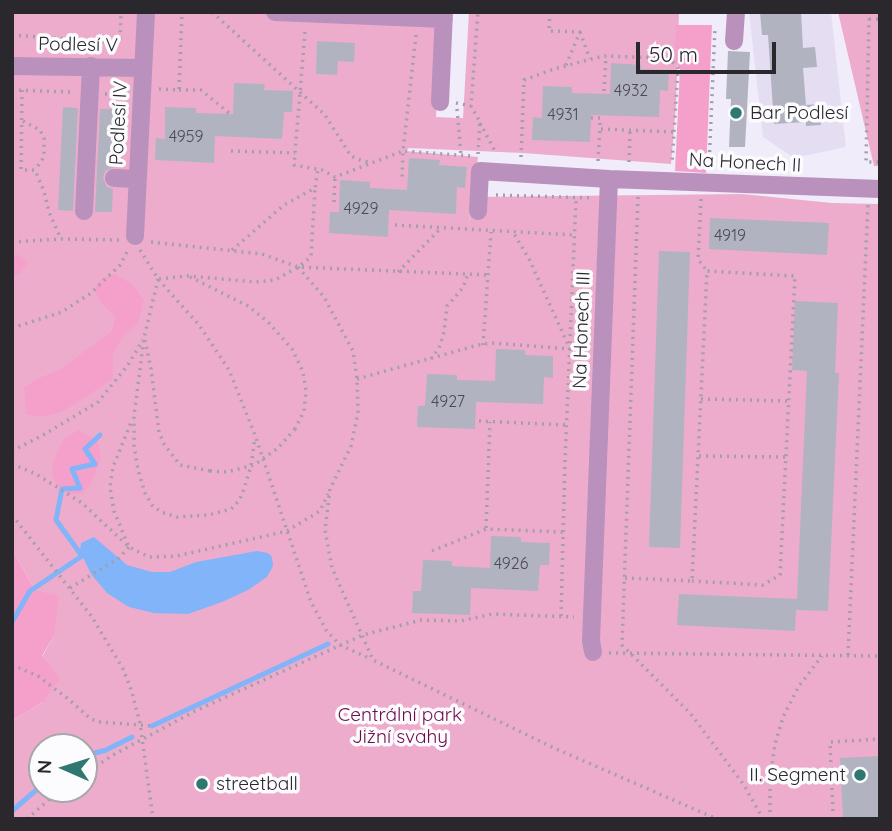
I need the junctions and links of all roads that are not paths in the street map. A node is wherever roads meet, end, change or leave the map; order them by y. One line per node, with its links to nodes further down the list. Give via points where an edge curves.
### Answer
1 (145, 12): 9 (street, Podlesí IV)
2 (275, 12): 4 (street)
3 (736, 12): 6 (street)
4 (307, 13): 5 (street)
5 (444, 16): 10 (street)
6 (734, 41)
7 (12, 66): 8 (street, Podlesí V)
8 (91, 66): 9 (street, Podlesí V); 15 (street)
9 (143, 68): 13 (street, Podlesí IV)
10 (449, 102)
11 (612, 169): 14 (street, Na Honech II, via 668,171 705,186); 16 (street, via 480,171); 18 (street, Na Honech III)
12 (114, 178): 13 (street)
13 (138, 179): 17 (street, Podlesí IV)
14 (874, 195)
15 (84, 211)
16 (478, 211)
17 (134, 238)
18 (593, 652)

